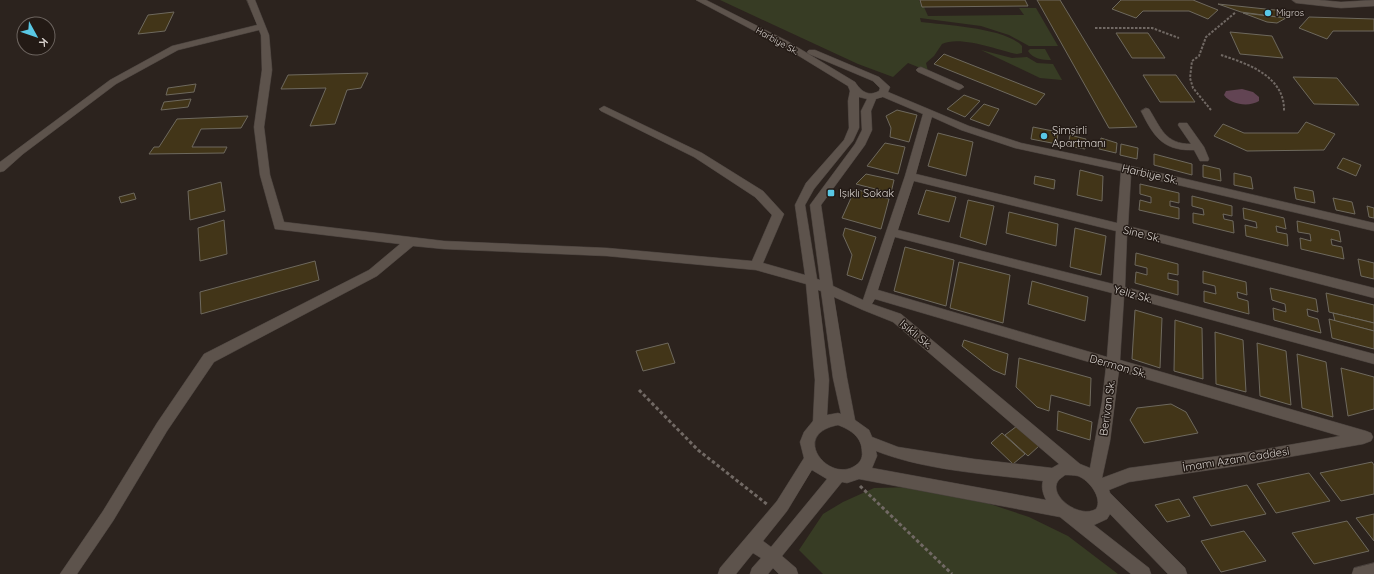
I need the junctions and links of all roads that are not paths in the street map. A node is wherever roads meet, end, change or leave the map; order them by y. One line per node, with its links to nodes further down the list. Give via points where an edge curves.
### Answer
1 (251, 0): 5 (street)
2 (700, 0): 6 (street, Harbiye Sk.)
3 (1296, 0): 4 (street, via 1341,4)
4 (1374, 3)
5 (262, 27): 18 (street, via 175,48 113,82); 24 (street, via 267,70 259,127 265,175 279,226)
6 (784, 43): 8 (street); 10 (street, Harbiye Sk.)
7 (921, 70): 9 (street)
8 (871, 77): 10 (street, via 857,79); 11 (street, via 885,87)
9 (959, 87)
10 (854, 88): 11 (street, Harbiye Sk., via 863,95); 26 (street, via 854,128 848,141 802,197 800,205)
11 (878, 94): 14 (street, Harbiye Sk.); 27 (street, via 866,111 867,130 860,144 822,193 816,205)
12 (604, 109): 25 (street, via 698,155 759,194 778,214)
13 (1146, 111): 16 (street, via 1157,133 1165,140 1186,148)
14 (928, 113): 19 (street, Harbiye Sk., via 1019,146); 20 (street)
15 (1183, 125): 16 (street)
16 (1199, 147): 17 (street)
17 (1204, 159)
18 (0, 168)
19 (1126, 169): 21 (street, Harbiye Sk.); 22 (street, Berivan Sk.)
20 (910, 176): 22 (street, Sine Sk.); 23 (street)
21 (1374, 227)
22 (1121, 228): 28 (street, Berivan Sk.); 30 (street, Sine Sk.)
23 (891, 232): 28 (street, Yeliz Sk.); 29 (street)
24 (411, 242): 25 (street, via 607,252); 47 (street, via 373,273 209,358)
25 (756, 266): 26 (street)
26 (811, 281): 27 (street); 35 (street, via 822,380)
27 (828, 288): 31 (street); 34 (street)
28 (1120, 290): 32 (street, Yeliz Sk.); 33 (street, Berivan Sk.)
29 (871, 292): 31 (street); 33 (street, Derman Sk.)
30 (1374, 293)
31 (867, 307): 39 (street, Işıklı Sk., via 897,318)
32 (1374, 359)
33 (1113, 364): 36 (street, Derman Sk.); 42 (street, Berivan Sk., via 1101,454)
34 (848, 422): 35 (street, via 838,419); 37 (street, via 861,430)
35 (820, 424): 38 (street, via 814,429 808,442)
36 (1370, 436): 42 (street, İmamı Azam Caddesi, via 1249,458 1129,475)
37 (869, 442): 40 (street, via 871,450 865,467); 41 (street, via 898,452 974,466)
38 (812, 458): 40 (street, via 818,466 828,472); 44 (street, via 777,512)
39 (1078, 470): 41 (street, via 1063,469); 42 (street, via 1086,473)
40 (848, 475): 43 (street, via 970,492); 45 (street)
41 (1053, 475): 43 (street, via 1049,488 1051,496)
42 (1100, 488): 43 (street, via 1105,506 1096,518 1083,519); 52 (street)
43 (1065, 512): 51 (street)
44 (752, 542): 45 (street); 48 (street)
45 (772, 557): 49 (street); 50 (street)
46 (1374, 571): 53 (street)
47 (68, 574)
48 (726, 574)
49 (758, 574)
50 (790, 574)
51 (1143, 574)
52 (1178, 574)
53 (1360, 574)

